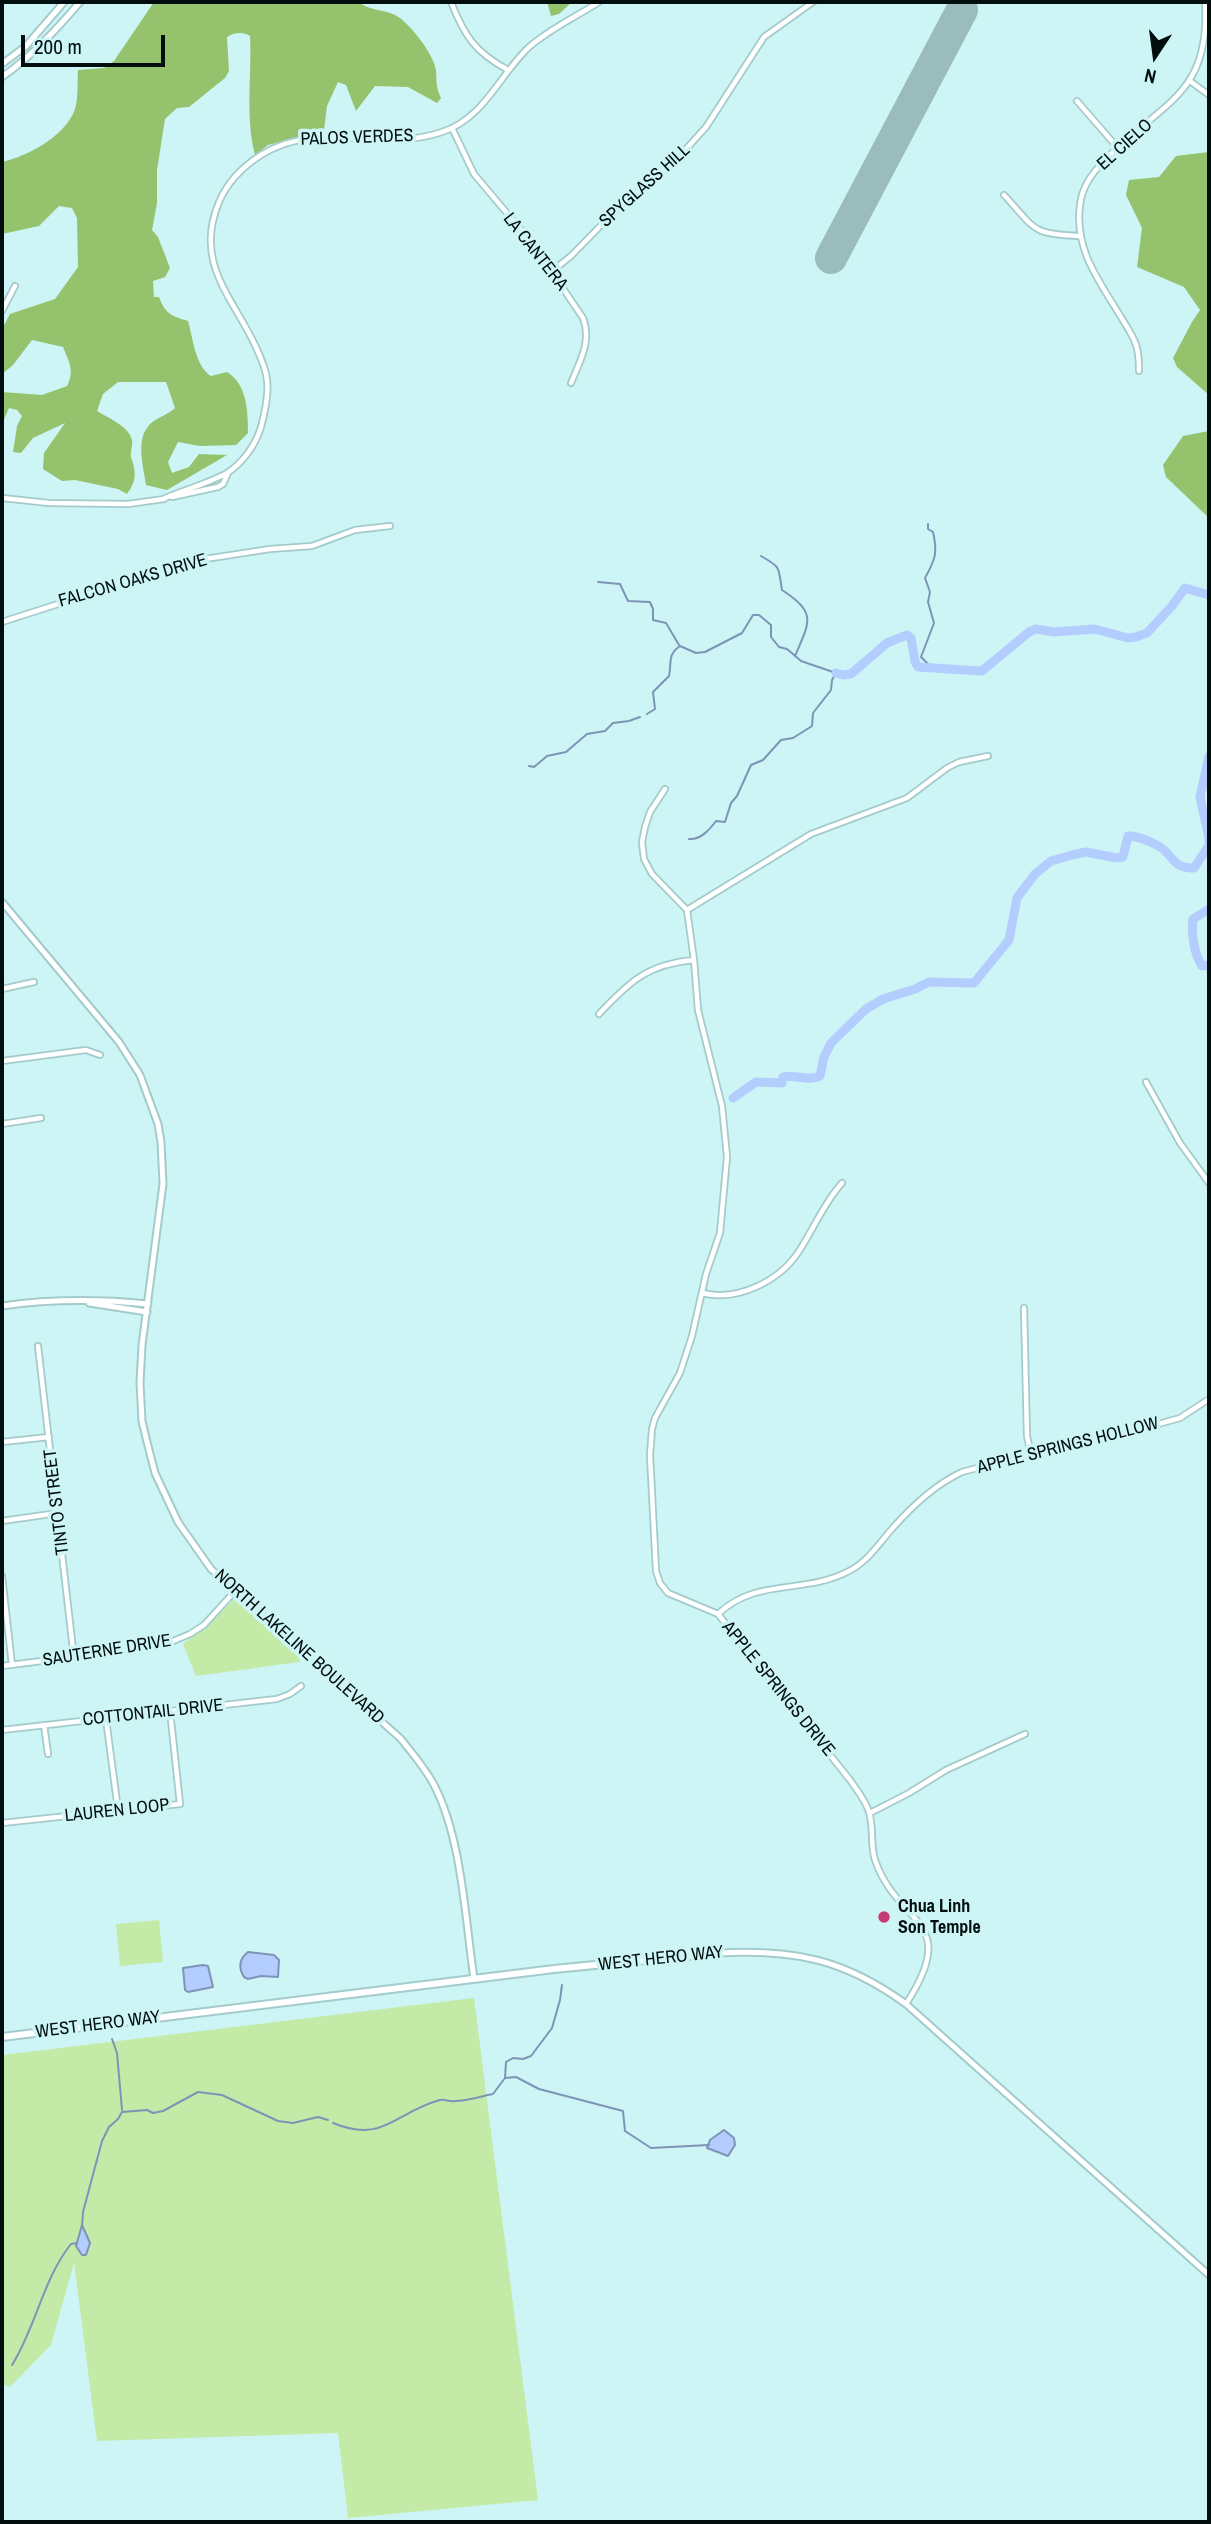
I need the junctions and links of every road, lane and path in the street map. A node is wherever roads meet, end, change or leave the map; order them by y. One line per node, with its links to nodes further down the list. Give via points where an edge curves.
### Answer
1 (64, 2): 7 (street, via 26,46)
2 (80, 2): 9 (street, via 43,44)
3 (451, 2): 8 (street, via 479,51)
4 (599, 2): 8 (street, PALOS VERDES, via 539,39)
5 (813, 2): 17 (street, SPYGLASS HILL, via 764,37 706,127 678,158)
6 (1205, 2): 10 (street, EL CIELO, via 1204,44)
7 (2, 64)
8 (508, 70): 13 (street, PALOS VERDES, via 476,111)
9 (2, 77)
10 (1190, 82): 11 (street); 14 (street, EL CIELO, via 1172,103)
11 (1209, 95)
12 (1077, 101): 14 (street)
13 (452, 128): 17 (street, LA CANTERA, via 474,174); 22 (street, PALOS VERDES, via 402,139 294,139 250,162 231,181 213,225 214,265 260,356 268,388 257,438)
14 (1117, 147): 16 (street, EL CIELO, via 1086,184)
15 (1004, 195): 16 (street, via 1038,230)
16 (1079, 236): 20 (street, EL CIELO, via 1091,269 1135,341)
17 (552, 271): 21 (street, LA CANTERA, via 587,330 582,359)
18 (15, 286): 19 (street)
19 (2, 311)
20 (1139, 371)
21 (571, 383)
22 (228, 472): 24 (street, PALOS VERDES); 24 (street, PALOS VERDES, via 218,487)
23 (2, 498): 24 (street, PALOS VERDES, via 128,504)
24 (163, 499)
25 (390, 526): 26 (street, FALCON OAKS DRIVE, via 355,530 312,546 192,561)
26 (2, 622)
27 (988, 756): 30 (street, via 959,762 907,798 811,834)
28 (666, 789): 30 (street, via 650,812 642,842 652,874)
29 (2, 902): 44 (street, NORTH LAKELINE BOULEVARD, via 119,1042 146,1090 160,1133 163,1166)
30 (687, 910): 31 (street, APPLE SPRINGS DRIVE)
31 (694, 960): 34 (street, via 648,970); 42 (street, APPLE SPRINGS DRIVE, via 698,1010 727,1141 720,1233)
32 (34, 982): 33 (street)
33 (2, 989)
34 (599, 1014)
35 (100, 1055): 36 (street, via 86,1050)
36 (2, 1060)
37 (1146, 1082): 41 (street)
38 (41, 1118): 39 (street)
39 (2, 1124)
40 (842, 1183): 42 (street, via 801,1249 777,1274 737,1294)
41 (1209, 1183)
42 (702, 1293): 57 (street, APPLE SPRINGS DRIVE, via 681,1371 654,1418 650,1455 660,1583 668,1593)
43 (83, 1301): 44 (street); 45 (street); 47 (street)
44 (148, 1304): 47 (street, NORTH LAKELINE BOULEVARD)
45 (2, 1306)
46 (1024, 1307): 52 (street)
47 (147, 1312): 56 (street, NORTH LAKELINE BOULEVARD, via 140,1383 142,1421 155,1473 178,1522 211,1569)
48 (38, 1346): 50 (street, TINTO STREET)
49 (1209, 1399): 52 (street, APPLE SPRINGS HOLLOW, via 1180,1418)
50 (49, 1437): 51 (street); 53 (street, TINTO STREET)
51 (2, 1442)
52 (1031, 1455): 57 (street, APPLE SPRINGS HOLLOW, via 947,1479 848,1572 746,1594)
53 (58, 1513): 54 (street); 58 (street, TINTO STREET)
54 (2, 1521)
55 (2, 1576): 59 (street)
56 (235, 1591): 58 (street, SAUTERNE DRIVE, via 204,1625 177,1641); 72 (street, NORTH LAKELINE BOULEVARD, via 401,1739 418,1760 454,1839)
57 (718, 1614): 69 (street, APPLE SPRINGS DRIVE, via 850,1780)
58 (74, 1658): 59 (street, SAUTERNE DRIVE)
59 (12, 1665): 60 (street, SAUTERNE DRIVE)
60 (2, 1666)
61 (301, 1685): 62 (street, COTTONTAIL DRIVE, via 277,1699)
62 (170, 1711): 63 (street, COTTONTAIL DRIVE); 68 (street, LAUREN LOOP, via 180,1804)
63 (106, 1719): 64 (street, COTTONTAIL DRIVE); 68 (street)
64 (44, 1725): 65 (street, COTTONTAIL DRIVE); 67 (street)
65 (2, 1730)
66 (1025, 1734): 69 (street, via 946,1770)
67 (48, 1754)
68 (118, 1810): 70 (street, LAUREN LOOP)
69 (870, 1813): 73 (street, APPLE SPRINGS DRIVE, via 875,1860 921,1924 929,1948 923,1977)
70 (2, 1823)
71 (718, 1953): 72 (main road, WEST HERO WAY); 73 (street, WEST HERO WAY, via 779,1952 820,1960 873,1982)
72 (474, 1979): 74 (main road, WEST HERO WAY)
73 (906, 2004): 75 (street, WEST HERO WAY)
74 (2, 2037)
75 (1209, 2276)

